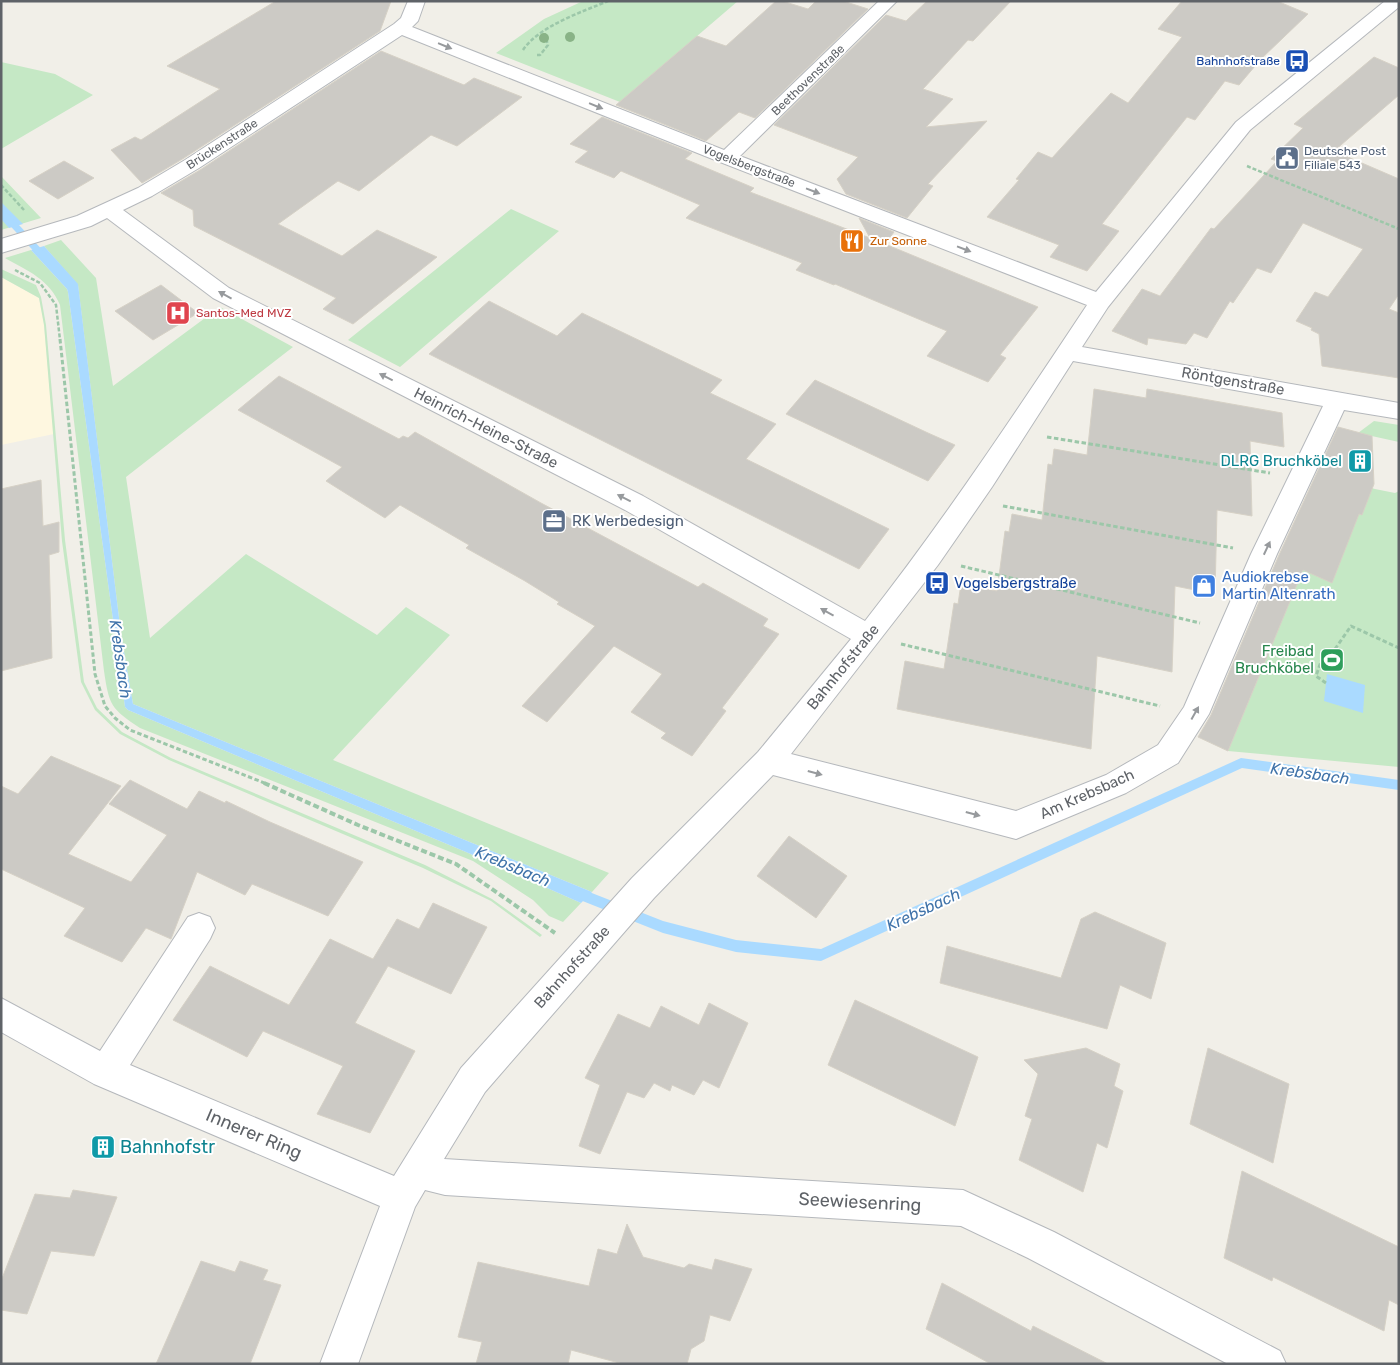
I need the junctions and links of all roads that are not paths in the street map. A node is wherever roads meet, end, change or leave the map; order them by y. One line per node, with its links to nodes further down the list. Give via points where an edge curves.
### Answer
1 (417, 1): 4 (street, Brückenstraße, via 409,21)
2 (889, 1): 5 (street, Beethovenstraße)
3 (1396, 1): 8 (street, Bahnhofstraße, via 1243,126)
4 (400, 28): 5 (street, Vogelsbergstraße, one-way to 5); 6 (street, Brückenstraße, via 192,164)
5 (727, 158): 8 (street, Vogelsbergstraße, one-way to 8)
6 (109, 210): 7 (street, Brückenstraße); 12 (street, Heinrich-Heine-Straße, one-way to 6, via 634,503 221,293)
7 (1, 246)
8 (1100, 302): 9 (street, Bahnhofstraße)
9 (1067, 352): 10 (street, Röntgenstraße); 12 (street, Bahnhofstraße, via 970,500)
10 (1337, 400): 11 (street, Röntgenstraße); 13 (street, Am Krebsbach, one-way to 10, via 1016,825 1116,784 1168,754 1195,714 1264,554)
11 (1399, 411)
12 (869, 636): 13 (street, Bahnhofstraße)
13 (768, 761): 17 (street, Bahnhofstraße, via 644,888 473,1080)
14 (199, 928): 16 (street)
15 (1, 1014): 16 (street, Innerer Ring)
16 (106, 1072): 17 (street, Innerer Ring)
17 (409, 1184): 18 (street, Bahnhofstraße); 19 (street, Seewiesenring, via 445,1177 963,1208 1041,1245)
18 (339, 1364)
19 (1267, 1364)

